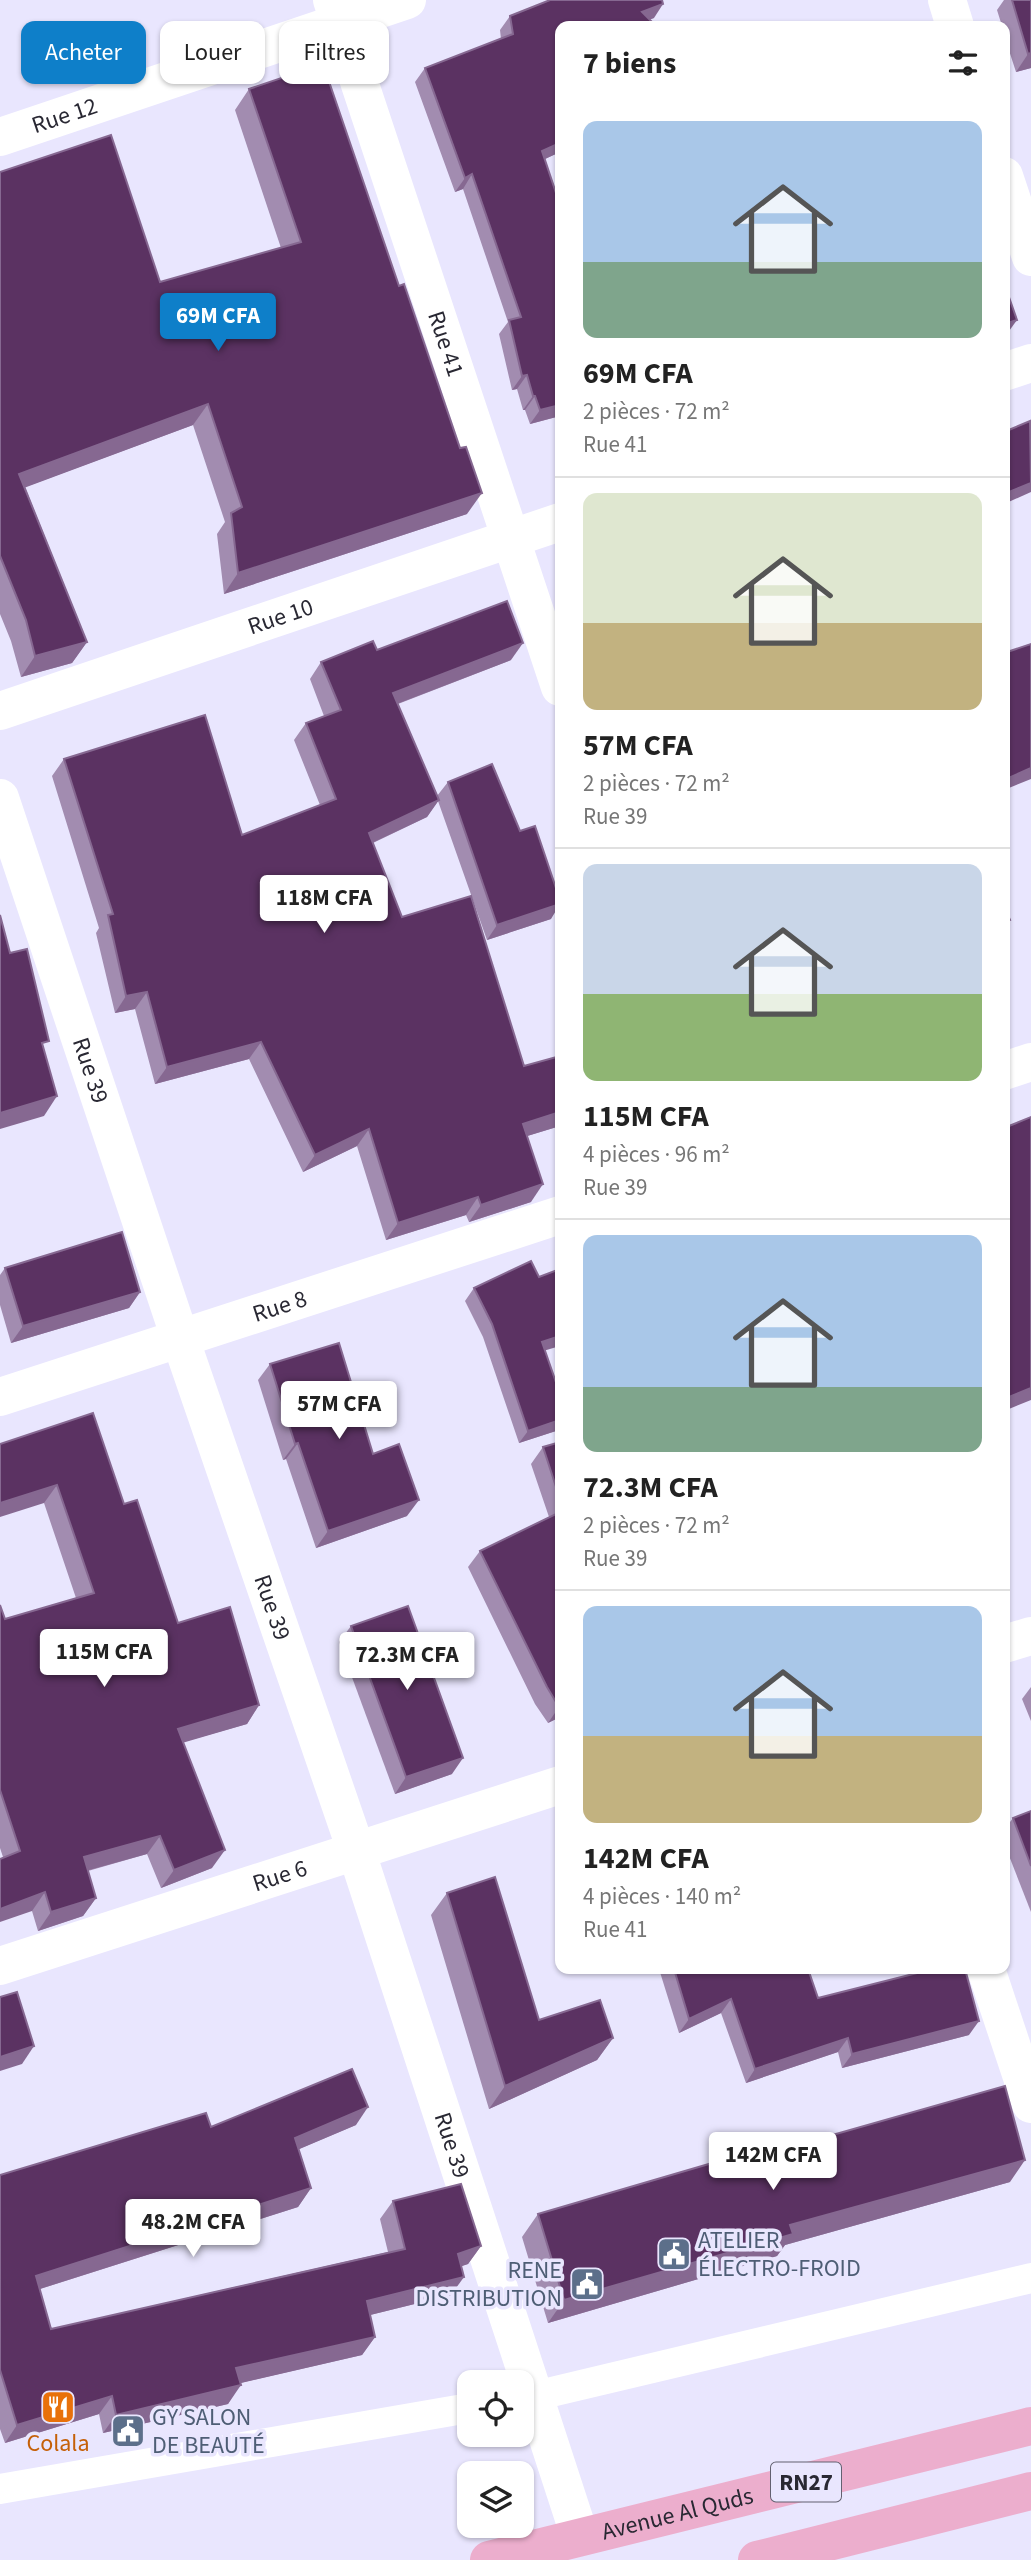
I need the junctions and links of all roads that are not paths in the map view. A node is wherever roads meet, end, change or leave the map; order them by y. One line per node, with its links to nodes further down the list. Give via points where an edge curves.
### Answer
1 (407, 0): 3 (street, Rue 12)
2 (947, 0): 4 (street)
3 (336, 11): 5 (street, Rue 12); 11 (street, Rue 41)
4 (953, 21)
5 (0, 137)
6 (1010, 194): 7 (street)
7 (1031, 257)
8 (1031, 363): 9 (street)
9 (1010, 370)
10 (555, 524): 11 (street, Rue 10)
11 (510, 539): 12 (street, Rue 41); 13 (street, Rue 10)
12 (555, 672)
13 (0, 711)
14 (0, 798): 18 (street, Rue 39)
15 (1031, 1062): 16 (street)
16 (1010, 1069)
17 (555, 1217): 18 (street, Rue 8)
18 (180, 1338): 19 (street, Rue 8); 23 (street, Rue 39)
19 (0, 1397)
20 (1031, 1636): 21 (street)
21 (1010, 1642)
22 (555, 1787): 23 (street, Rue 6)
23 (356, 1850): 24 (street, Rue 6); 28 (street, Rue 39)
24 (0, 1966)
25 (988, 1974): 26 (street)
26 (1031, 2104)
27 (1031, 2278): 29 (lane)
28 (519, 2370)
29 (534, 2397)
30 (457, 2410): 33 (lane)
31 (534, 2414): 35 (street, Rue 39)
32 (1031, 2426): 35 (main road, Avenue Al Quds / RN27)
33 (0, 2489)
34 (1031, 2491): 37 (main road, RN27)
35 (580, 2537): 36 (main road, Avenue Al Quds / RN27)
36 (489, 2560)
37 (757, 2560)

